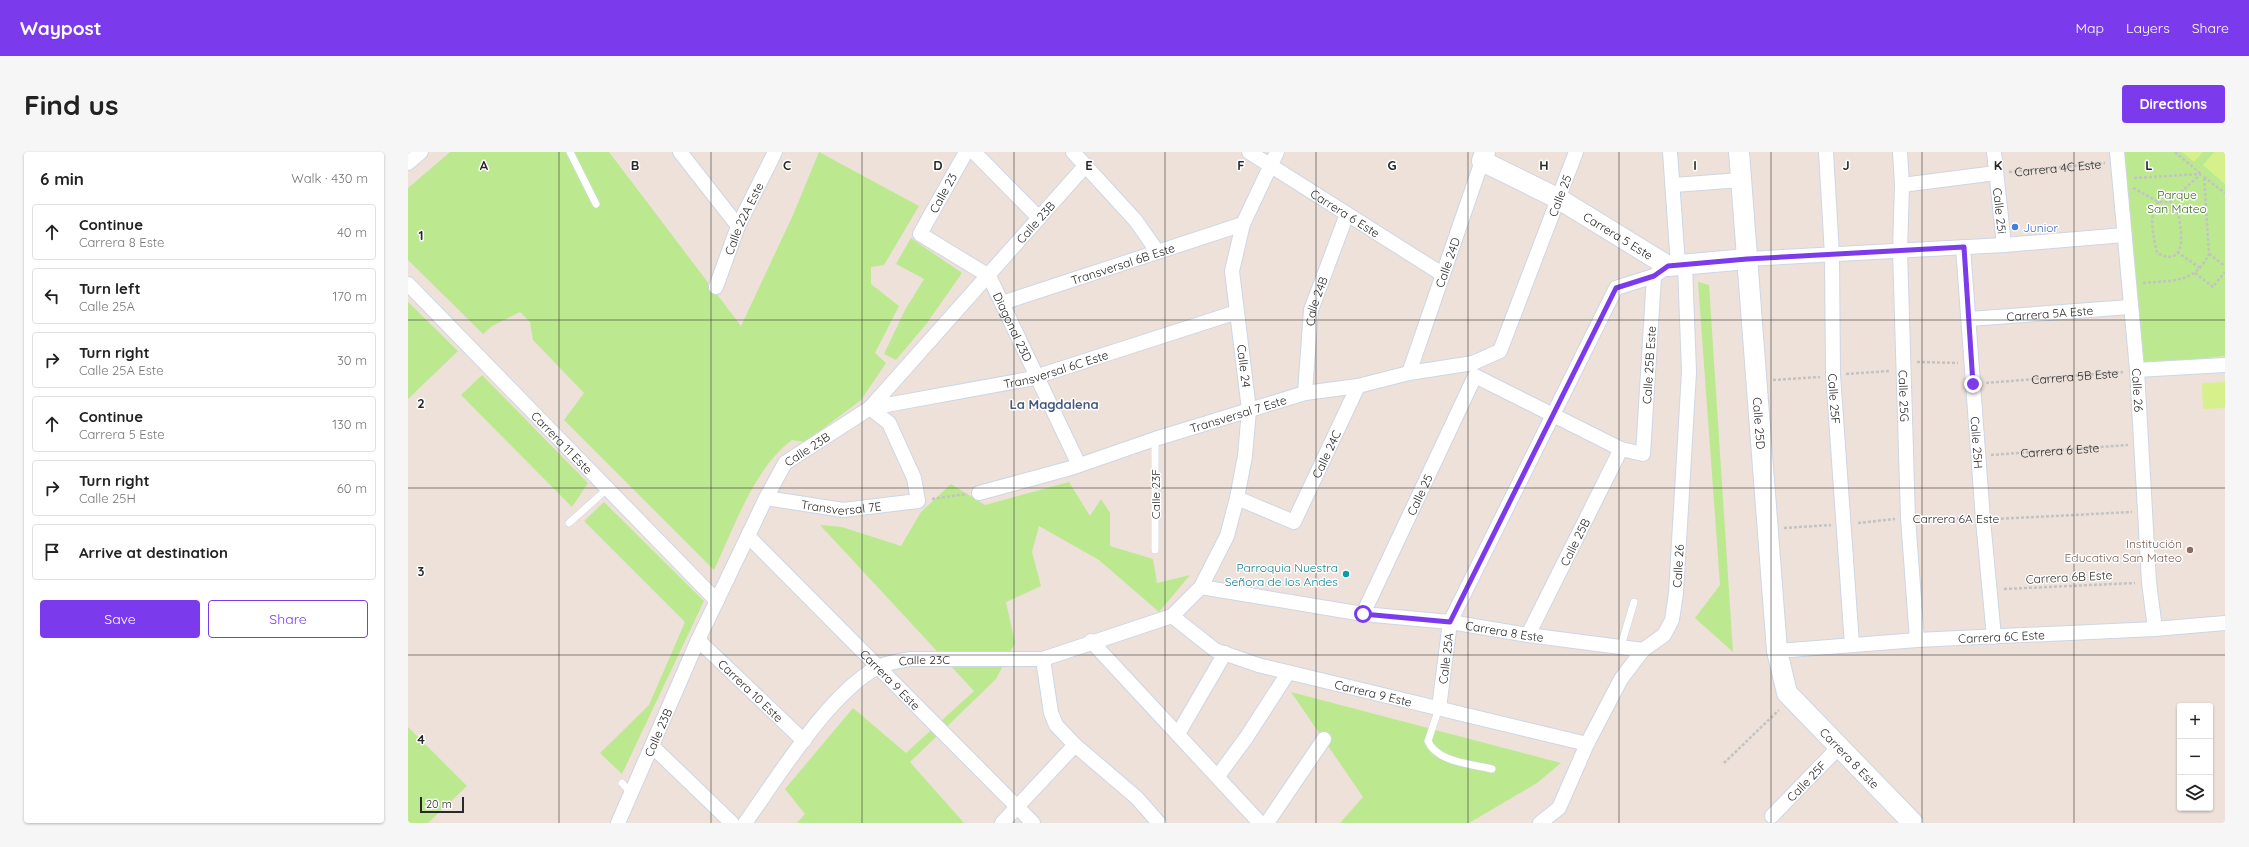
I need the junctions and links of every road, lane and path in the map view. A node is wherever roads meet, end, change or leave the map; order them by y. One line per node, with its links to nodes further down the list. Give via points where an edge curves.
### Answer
1 (422, 152): 19 (street)
2 (570, 152): 33 (lane)
3 (680, 152): 37 (street)
4 (775, 152): 37 (street, Calle 22A Este)
5 (966, 152): 53 (street, Calle 23, via 920,234)
6 (974, 152): 35 (street)
7 (1073, 152): 21 (street)
8 (1249, 152): 20 (street, Carrera 6 Este)
9 (1277, 152): 20 (street, Calle 24)
10 (1576, 152): 30 (street, Calle 25)
11 (1670, 152): 27 (street, Calle 25B Este)
12 (1739, 152): 26 (main road, Calle 25D)
13 (1826, 152): 45 (street, Calle 25F)
14 (1900, 152): 28 (street, Calle 25G)
15 (1994, 152): 22 (street, Calle 25i)
16 (2175, 152): 23 (path)
17 (1483, 156): 30 (main road, Carrera 5 Este); 52 (street, Calle 24D)
18 (2117, 157): 22 (path, Carrera 4C Este); 25 (street, Calle 26)
19 (408, 163)
20 (1270, 165): 34 (street, Carrera 6 Este); 36 (street, Calle 24)
21 (1086, 166): 35 (street, Calle 23B); 41 (street, via 1136,221)
22 (1996, 173): 28 (street, Carrera 4C Este); 39 (street, Calle 25i)
23 (2201, 174): 24 (path); 25 (path); 32 (path)
24 (2204, 176): 29 (path); 44 (path)
25 (2119, 179): 31 (path); 38 (street, Calle 26)
26 (1741, 180): 27 (street); 46 (main road, Calle 25D)
27 (1674, 185): 48 (street, Calle 25B Este)
28 (1902, 185): 42 (street, Calle 25G)
29 (2225, 193)
30 (1558, 199): 48 (main road, Carrera 5 Este); 61 (street, Calle 25)
31 (2160, 202): 32 (path); 43 (path, via 2155,205 2154,212 2153,234 2157,253 2170,257)
32 (2170, 202): 43 (path, via 2177,208 2182,243)
33 (596, 204)
34 (1347, 214): 52 (street, Carrera 6 Este); 73 (street, Calle 24B, via 1311,310)
35 (1038, 218): 53 (street, Calle 23B)
36 (1244, 224): 41 (street, Transversal 6B Este); 59 (street, Calle 24, via 1232,271)
37 (738, 226): 56 (street, Calle 22A Este)
38 (2124, 235): 39 (street); 55 (street, Calle 26)
39 (2004, 245): 40 (street)
40 (1964, 247): 42 (street); 60 (street, Calle 25H)
41 (1157, 251): 57 (street, Transversal 6B Este)
42 (1900, 251): 45 (street); 65 (street, Calle 25G)
43 (2178, 252): 49 (path)
44 (2209, 254): 47 (path); 49 (path)
45 (1832, 255): 46 (street); 68 (street, Calle 25F)
46 (1747, 259): 48 (main road); 70 (main road, Calle 25D)
47 (2225, 266)
48 (1671, 268): 76 (street, Calle 25A, via 1616,288); 79 (street, Calle 25B Este, via 1643,454); 112 (street, Calle 26, via 1690,372 1676,593 1672,620 1664,635)
49 (2200, 268): 51 (path)
50 (2225, 272): 51 (path, via 2213,288)
51 (2195, 273): 55 (path, via 2185,279)
52 (1442, 274): 67 (street, Calle 24D)
53 (989, 276): 57 (street, Diagonal 23D); 74 (street, Calle 23B)
54 (408, 284): 82 (street, Carrera 11 Este)
55 (2128, 285): 58 (street, Calle 26)
56 (716, 287)
57 (1002, 303): 69 (street, Diagonal 23D)
58 (2130, 307): 60 (street, Carrera 5A Este); 66 (street, Calle 26)
59 (1237, 312): 69 (street, Transversal 6C Este); 75 (street, Calle 24)
60 (1969, 319): 62 (street, Calle 25H)
61 (1500, 351): 64 (street, Transversal 7 Este)
62 (1971, 363): 65 (path, via 1914,362); 71 (street, Calle 25H)
63 (2225, 365): 66 (street)
64 (1474, 369): 67 (street, Transversal 7 Este); 76 (street); 100 (street, Calle 25)
65 (1903, 370): 68 (path); 88 (street, Calle 25G)
66 (2137, 370): 71 (path, Carrera 5B Este); 78 (street, Calle 26)
67 (1409, 373): 72 (street, Transversal 7 Este)
68 (1833, 375): 70 (path); 91 (street, Calle 25F)
69 (1037, 376): 74 (street, Transversal 6C Este); 81 (street, Diagonal 23D)
70 (1757, 382): 92 (main road, Calle 25D)
71 (1973, 384): 80 (street, Calle 25H)
72 (1358, 386): 73 (street, Transversal 7 Este); 85 (street, Calle 24C, via 1294,522)
73 (1305, 393): 75 (street, Transversal 7 Este)
74 (870, 408): 84 (street, Calle 23B, via 786,463); 86 (street, via 889,423 914,478)
75 (1249, 410): 77 (street, Transversal 7 Este); 85 (street, Calle 24, via 1245,456)
76 (1551, 415): 79 (street); 102 (street, Calle 25A)
77 (1155, 439): 81 (street, Transversal 7 Este); 94 (lane, Calle 23F)
78 (2141, 444): 80 (path, Carrera 6 Este); 87 (street, Calle 26)
79 (1621, 449): 105 (street, Calle 25B)
80 (1979, 456): 89 (street, Calle 25H)
81 (1079, 465): 83 (street, Transversal 7 Este)
82 (607, 489): 90 (lane); 98 (street, Carrera 11 Este)
83 (979, 492): 86 (path)
84 (766, 498): 86 (street, Transversal 7E, via 843,510); 93 (street, Calle 23B)
85 (1237, 498): 96 (street, Calle 24, via 1227,536)
86 (918, 501)
87 (2145, 511): 89 (path, Carrera 6A Este); 95 (street, Calle 26)
88 (1908, 518): 89 (path, Carrera 6A Este); 91 (path, Carrera 6A Este); 108 (street, Calle 25G)
89 (1983, 520): 97 (street, Calle 25H)
90 (569, 523)
91 (1844, 524): 92 (path, Carrera 6A Este); 110 (street, Calle 25F)
92 (1768, 529): 113 (main road, Calle 25D)
93 (748, 536): 98 (street, Calle 23B); 116 (street, Carrera 9 Este)
94 (1155, 550)
95 (2149, 582): 97 (path, Carrera 6B Este); 104 (street, Calle 26)
96 (1201, 587): 100 (street, Carrera 8 Este); 101 (street, Calle 24)
97 (1989, 589): 106 (street, Calle 25H)
98 (717, 601): 107 (street, Calle 23B)
99 (1634, 602): 111 (lane)
100 (1363, 614): 102 (street, Carrera 8 Este)
101 (1172, 616): 109 (street, Calle 23C); 114 (street, Carrera 9 Este, via 1215,650)
102 (1450, 622): 105 (street, Carrera 8 Este); 119 (street, Calle 25A)
103 (2225, 623): 104 (street, Carrera 6C Este)
104 (2155, 629): 106 (street, Carrera 6C Este)
105 (1528, 635): 111 (street, Carrera 8 Este)
106 (1994, 637): 108 (street, Carrera 6C Este)
107 (698, 640): 122 (street, Carrera 10 Este); 124 (street, Calle 23B)
108 (1917, 640): 110 (street, Carrera 6C Este)
109 (1091, 641): 115 (street, Calle 23C); 120 (street)
110 (1852, 645): 113 (street, Carrera 6C Este)
111 (1621, 646): 112 (street, Carrera 8 Este)
112 (1643, 650): 123 (street, Calle 26, via 1621,679)
113 (1778, 651): 118 (main road, Calle 25D)
114 (1225, 653): 117 (street, Carrera 9 Este); 120 (street)
115 (1043, 659): 116 (street, Calle 23C, via 911,659 890,662); 125 (street, via 1051,713 1056,725)
116 (877, 668): 122 (street, Calle 23C, via 844,692); 130 (street, Carrera 9 Este)
117 (1288, 673): 119 (street, Carrera 9 Este); 129 (street)
118 (1789, 696): 126 (main road, Carrera 8 Este); 127 (path)
119 (1439, 708): 123 (street, Carrera 9 Este); 128 (lane, via 1428,740 1431,748 1439,755)
120 (1178, 734): 129 (street)
121 (1324, 739): 139 (street)
122 (804, 741): 134 (street, Calle 23C)
123 (1588, 744): 140 (street, Calle 26, via 1559,808)
124 (652, 746): 132 (street, Calle 23B, via 626,788); 133 (street)
125 (1076, 746): 130 (street); 137 (street, via 1117,780)
126 (1840, 746): 131 (street, Calle 25F); 141 (main road, Carrera 8 Este)
127 (1724, 764)
128 (1492, 769)
129 (1218, 776): 138 (street)
130 (1017, 806): 135 (street); 136 (street, Carrera 9 Este)
131 (1772, 816)
132 (618, 823)
133 (732, 823)
134 (745, 823)
135 (1002, 823)
136 (1033, 823)
137 (1159, 823)
138 (1260, 823)
139 (1268, 823)
140 (1540, 823)
141 (1913, 823)

